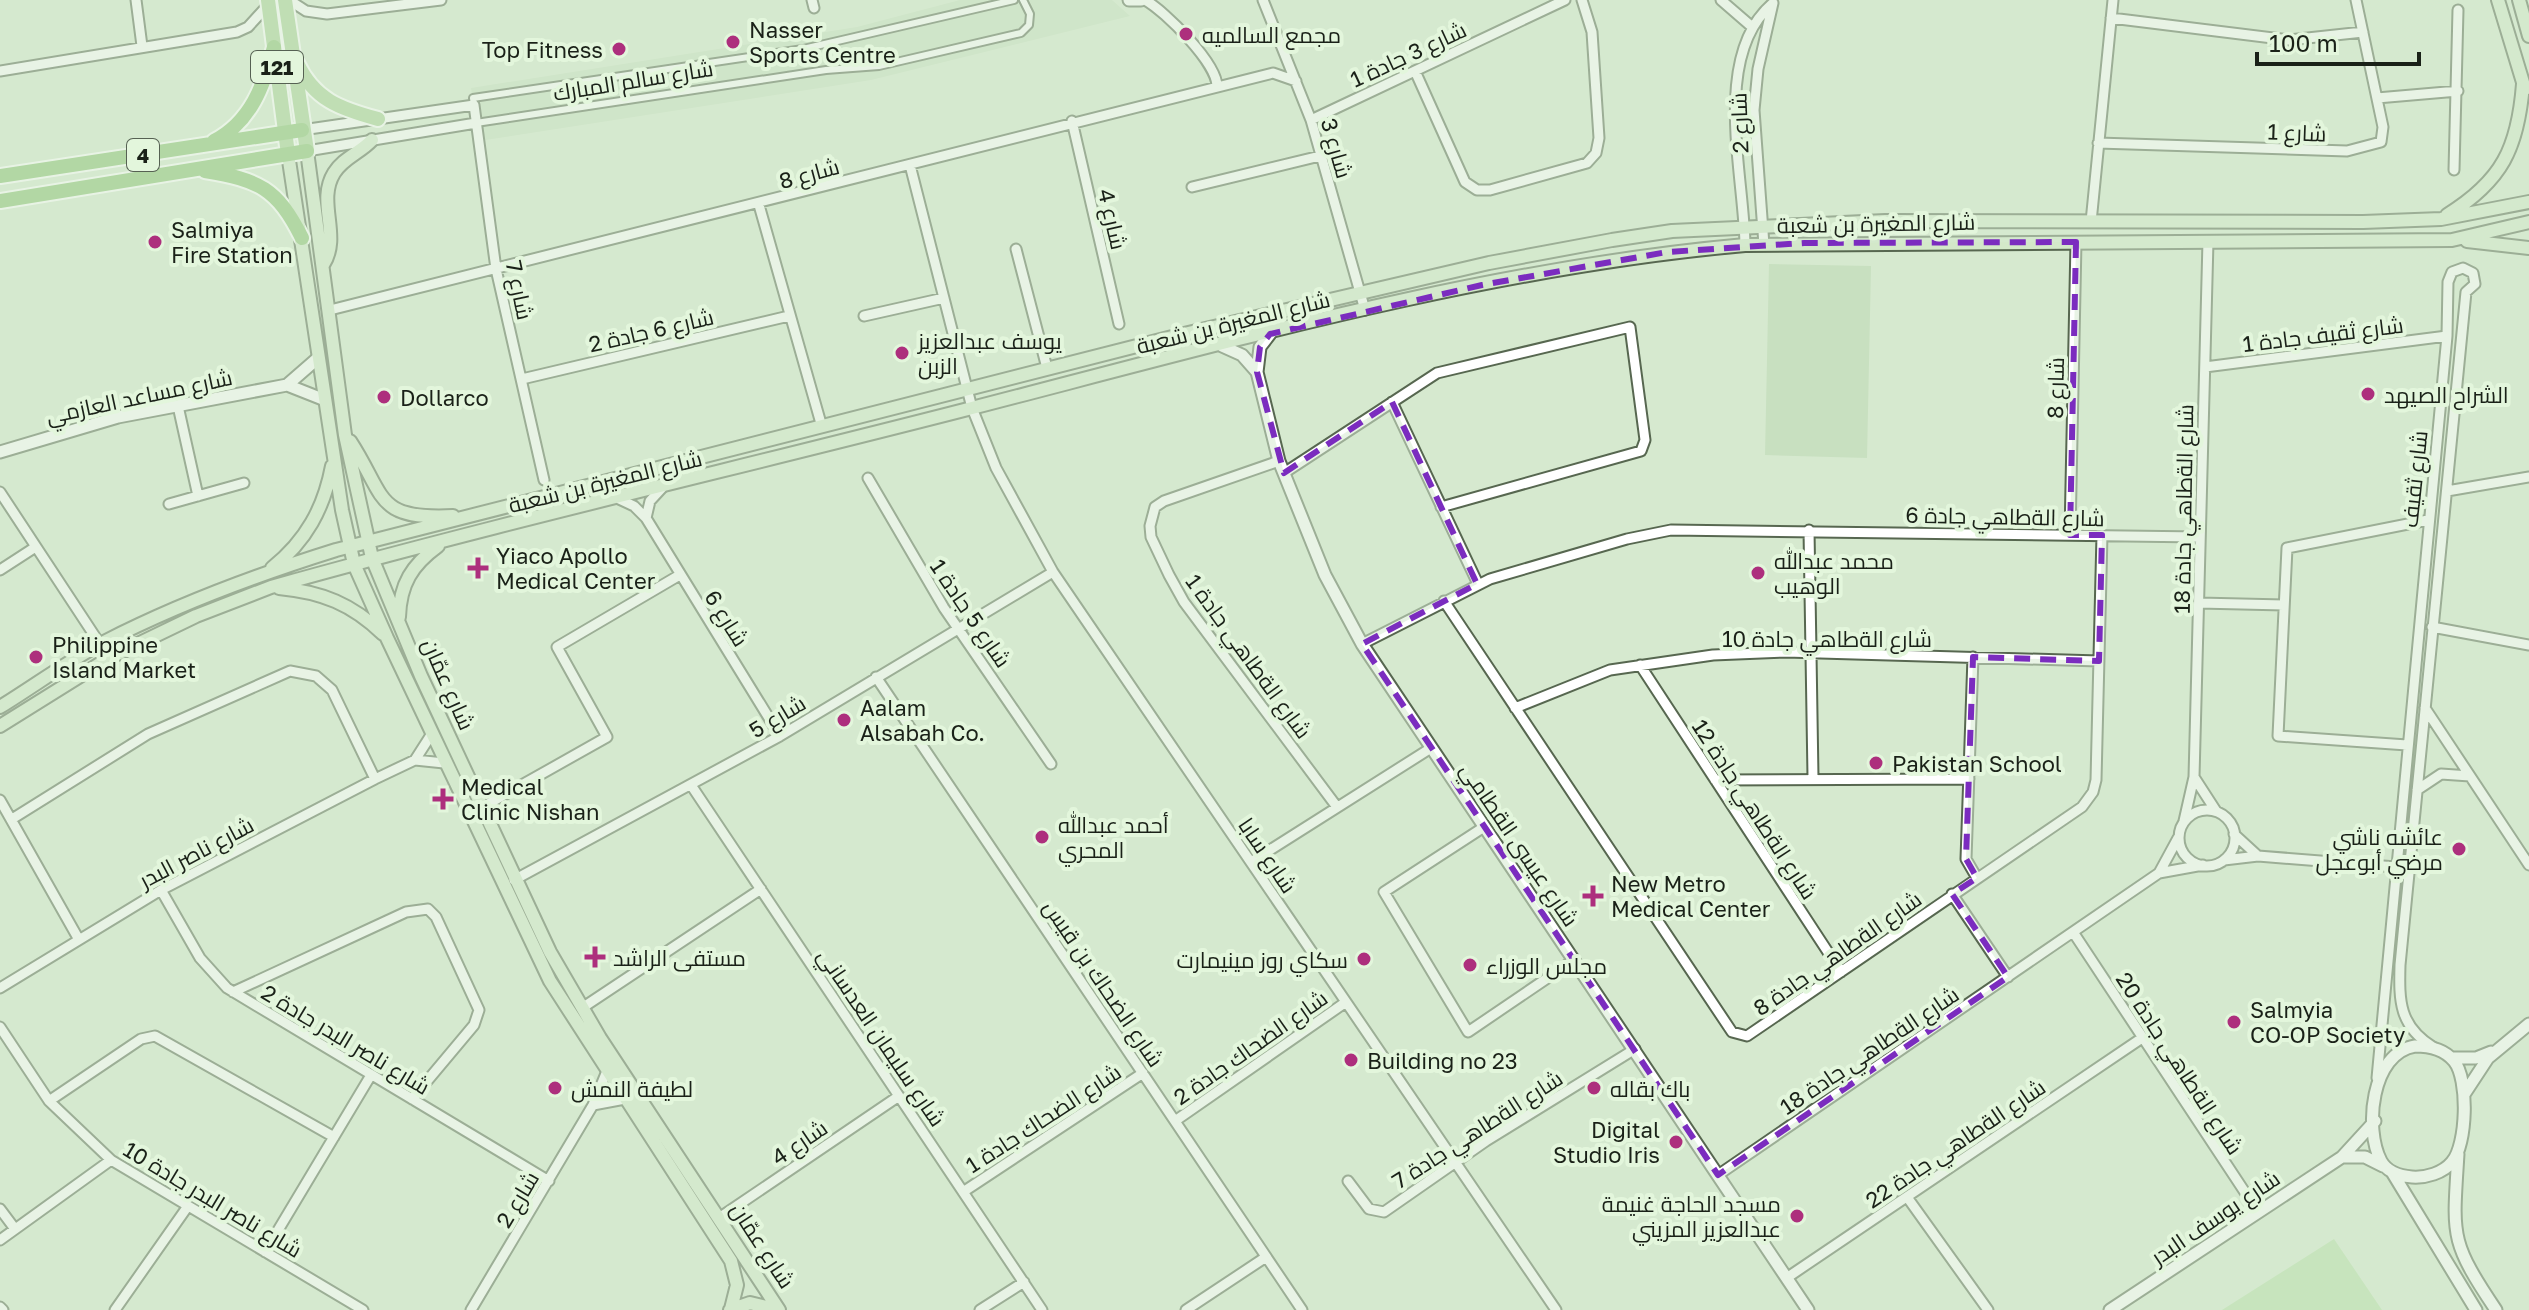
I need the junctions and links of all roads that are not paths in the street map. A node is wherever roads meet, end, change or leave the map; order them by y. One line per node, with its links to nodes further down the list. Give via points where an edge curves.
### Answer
1 (136, 0): 23 (street)
2 (287, 0): 3 (street, via 306,11 327,14); 25 (main road, شارع عمّان / 121)
3 (437, 0)
4 (1014, 0): 34 (street, شارع سالم المبارك, via 803,49 473,98)
5 (1023, 0): 38 (street, شارع سالم المبارك, via 1030,14 1021,33 900,62)
6 (1129, 0): 7 (street)
7 (1143, 0): 30 (street, via 1213,68)
8 (1263, 0): 28 (street, شارع 3)
9 (1565, 0): 27 (street, شارع 3 جادة 1)
10 (1582, 0): 27 (street, via 1592,32 1599,138 1587,163 1490,190 1472,188)
11 (1721, 0): 20 (street)
12 (2113, 0): 19 (street)
13 (2356, 0): 21 (street, شارع 1)
14 (2498, 0): 29 (main road)
15 (2519, 0): 22 (main road)
16 (1773, 1): 20 (street, شارع 2); 62 (street, شارع 2, via 1754,110)
17 (269, 2): 23 (street, via 248,27); 24 (main road, شارع عمّان / 121)
18 (2458, 10): 31 (street)
19 (2111, 18): 21 (street, via 2289,40); 43 (street)
20 (1751, 26): 61 (street, شارع 2, via 1736,107)
21 (2363, 32): 32 (street, شارع 1)
22 (2529, 35)
23 (142, 46): 26 (street)
24 (274, 47): 40 (main road, شارع عمّان / 121); 44 (highway, via 264,85 251,107 230,130)
25 (292, 52): 35 (main road, via 307,82 324,99); 39 (main road, شارع عمّان / 121)
26 (0, 71)
27 (1415, 71): 36 (street, شارع 3 جادة 1)
28 (1296, 81): 30 (street, شارع 8, via 1273,73); 36 (street, شارع 3)
29 (2523, 84): 33 (main road); 58 (main road, via 2520,126 2504,164 2477,197)
30 (1217, 87): 37 (street, شارع 8)
31 (2458, 91): 32 (street); 51 (street)
32 (2377, 98): 43 (street, شارع 1, via 2381,142 2347,151)
33 (2529, 100)
34 (474, 105): 35 (street, شارع سالم المبارك); 38 (street, شارع 7)
35 (384, 118): 39 (street, شارع سالم المبارك); 41 (street, via 384,129)
36 (1311, 120): 47 (street, شارع 3)
37 (1072, 121): 49 (street, شارع 8); 79 (street, شارع 4)
38 (476, 123): 41 (street, شارع سالم المبارك); 72 (street, شارع 7)
39 (302, 130): 40 (highway, 4); 45 (main road, شارع عمّان / 121)
40 (285, 133): 44 (highway, 4); 46 (main road, شارع عمّان / 121)
41 (396, 136): 42 (street, شارع سالم المبارك)
42 (372, 140): 45 (street, شارع سالم المبارك); 71 (main road, via 342,162 331,178 331,246)
43 (2098, 143): 59 (street)
44 (205, 145): 48 (highway, 4)
45 (307, 151): 46 (highway, 4); 71 (main road, شارع عمّان / 121)
46 (288, 154): 50 (highway, 4); 63 (main road, شارع عمّان / 121)
47 (1320, 156): 54 (street); 73 (street, شارع 3)
48 (96, 162): 52 (highway, 4); 53 (highway)
49 (910, 165): 57 (street, شارع 8); 74 (street)
50 (192, 169): 53 (highway, 4); 63 (highway, via 244,178 265,188 287,209)
51 (2454, 170)
52 (0, 176)
53 (100, 184): 55 (highway, 4)
54 (1192, 187)
55 (0, 201)
56 (2529, 202): 58 (main road, شارع المغيرة بن شعبة)
57 (759, 205): 72 (street, شارع 8); 77 (street)
58 (2441, 219): 59 (main road, شارع المغيرة بن شعبة)
59 (2091, 222): 62 (main road, شارع المغيرة بن شعبة)
60 (2529, 222): 64 (main road, شارع المغيرة بن شعبة)
61 (1745, 226): 62 (main road, شارع المغيرة بن شعبة); 67 (street, شارع 2); 73 (main road, شارع المغيرة بن شعبة, via 1612,240)
62 (1765, 226): 68 (street, شارع 2)
63 (302, 238): 83 (main road, شارع عمّان / 121)
64 (2452, 240): 65 (main road, شارع المغيرة بن شعبة); 69 (main road)
65 (2208, 241): 66 (main road, شارع المغيرة بن شعبة); 84 (street, شارع الةطاهي جادة 18)
66 (2076, 242): 68 (main road, شارع المغيرة بن شعبة); 115 (street, شارع 8)
67 (1745, 245): 68 (main road, شارع المغيرة بن شعبة); 76 (main road, شارع المغيرة بن شعبة, via 1615,260)
68 (1764, 245)
69 (2529, 248)
70 (1016, 249): 85 (street)
71 (323, 265): 75 (main road, شارع عمّان / 121)
72 (496, 269): 75 (street, شارع 8); 87 (street, شارع 7)
73 (1361, 293): 76 (street, شارع 3); 85 (main road, شارع المغيرة بن شعبة)
74 (944, 298): 78 (street); 89 (street)
75 (330, 310): 95 (main road, شارع عمّان / 121)
76 (1365, 310): 80 (main road, شارع المغيرة بن شعبة)
77 (789, 316): 87 (street, شارع 6 جادة 2); 94 (street)
78 (864, 316)
79 (1119, 324)
80 (1270, 334): 82 (main road, شارع المغيرة بن شعبة); 86 (street, via 1260,347)
81 (2447, 336): 84 (street, شارع ثقيف جادة 1); 105 (street, شارع ثقيف, via 2449,277 2457,268 2468,269 2475,284 2466,292); 113 (street, شارع ثقيف)
82 (1222, 346): 86 (street, via 1242,355); 93 (main road, شارع المغيرة بن شعبة)
83 (318, 358): 88 (street); 90 (main road, شارع عمّان / 121)
84 (2205, 367): 117 (street, شارع الةطاهي جادة 18)
85 (1047, 368): 89 (main road, شارع المغيرة بن شعبة)
86 (1257, 372): 98 (street, شارع عيسى القطامي)
87 (522, 379): 102 (street, شارع 7)
88 (287, 385): 90 (street); 92 (street, شارع مساعد العازمي)
89 (966, 388): 93 (street); 94 (main road, شارع المغيرة بن شعبة)
90 (325, 400): 97 (main road, شارع عمّان / 121)
91 (1392, 402): 99 (street); 110 (street); 110 (street, via 1445,370 1630,327 1645,440 1641,451)
92 (178, 406): 96 (street, شارع مساعد العازمي, via 118,417); 107 (street)
93 (972, 408): 104 (main road, شارع المغيرة بن شعبة); 126 (street, شارع سابا, via 996,468)
94 (822, 427): 111 (main road, شارع المغيرة بن شعبة)
95 (345, 435): 111 (main road, via 374,489 400,512 426,517); 118 (main road, شارع عمّان / 121)
96 (0, 452)
97 (334, 455): 120 (main road, شارع عمّان / 121); 125 (main road, via 314,522)
98 (1279, 461): 99 (street, شارع عيسى القطامي); 165 (street, شارع الةطاهي جادة 1, via 1164,501 1151,516 1151,537 1184,602)
99 (1284, 473): 138 (street, شارع عيسى القطامي, via 1325,575)
100 (2529, 477): 105 (street)
101 (868, 478): 135 (street, شارع 5 جادة 1)
102 (544, 480)
103 (244, 483): 107 (street)
104 (662, 488): 108 (main road, شارع المغيرة بن شعبة); 112 (street, via 650,501)
105 (2447, 491): 134 (street, شارع ثقيف)
106 (0, 492): 121 (street)
107 (198, 496): 109 (street)
108 (619, 499): 112 (street, شارع 6); 119 (main road, شارع المغيرة بن شعبة)
109 (169, 504)
110 (1441, 507): 128 (street)
111 (492, 513): 118 (main road, شارع المغيرة بن شعبة)
112 (646, 518): 127 (street, شارع 6)
113 (2428, 520): 132 (street, via 2287,548); 151 (street, شارع ثقيف)
114 (1809, 530): 115 (street, شارع الةطاهي جادة 6); 128 (street, شارع الةطاهي جادة 6, via 1656,532); 140 (street)
115 (2070, 535): 116 (street, شارع الةطاهي جادة 6)
116 (2102, 535): 117 (street, شارع الةطاهي جادة 6); 142 (street, شارع الةطاهي جادة 8)
117 (2200, 537): 131 (street, شارع الةطاهي جادة 18)
118 (367, 542): 120 (main road, شارع المغيرة بن شعبة); 122 (main road, شارع عمّان / 121)
119 (442, 543): 122 (main road, شارع المغيرة بن شعبة); 133 (main road, via 406,580)
120 (351, 546): 123 (main road, شارع عمّان / 121); 125 (main road, شارع المغيرة بن شعبة)
121 (34, 548): 124 (street); 137 (street)
122 (372, 558): 123 (main road, شارع المغيرة بن شعبة); 133 (main road, شارع عمّان / 121)
123 (354, 564): 129 (main road, شارع المغيرة بن شعبة); 136 (main road, شارع عمّان / 121)
124 (0, 570)
125 (268, 571): 137 (main road, شارع المغيرة بن شعبة)
126 (1053, 572): 135 (street, شارع 5); 175 (street, شارع سابا)
127 (678, 576): 150 (street, شارع 6); 166 (street, via 557,647 607,737)
128 (1478, 584): 130 (street, شارع الةطاهي جادة 6)
129 (271, 587): 136 (main road, via 310,591 341,602); 148 (main road, شارع المغيرة بن شعبة, via 109,658)
130 (1444, 601): 138 (street, شارع الةطاهي جادة 6); 147 (street, شارع الةطاهي جادة 8)
131 (2199, 603): 132 (street); 158 (street, شارع الةطاهي جادة 18)
132 (2284, 605): 151 (street, via 2278,736)
133 (399, 624): 166 (main road, شارع عمّان / 121)
134 (2432, 627): 139 (street); 146 (street, شارع ثقيف)
135 (958, 628): 144 (street, شارع 5); 155 (street, شارع 5 جادة 1)
136 (387, 638): 149 (main road, شارع عمّان / 121)
137 (100, 644): 145 (main road, شارع المغيرة بن شعبة)
138 (1362, 644): 152 (street, شارع عيسى القطامي)
139 (2529, 645)
140 (1811, 652): 141 (street, شارع الةطاهي جادة 10); 143 (street, شارع الةطاهي جادة 10, via 1725,654); 157 (street)
141 (1973, 657): 142 (street, شارع الةطاهي جادة 10); 160 (street)
142 (2099, 661): 180 (street, شارع الةطاهي جادة 8, via 2091,798)
143 (1640, 665): 147 (street, شارع الةطاهي جادة 10, via 1582,679); 161 (street, شارع الةطاهي جادة 12)
144 (876, 677): 150 (street, شارع 5); 202 (street, شارع الضحاك بن قيس)
145 (0, 707)
146 (2425, 707): 156 (street); 163 (street, شارع ثقيف)
147 (1515, 708): 188 (street, شارع الةطاهي جادة 8, via 1732,1032 1752,1034)
148 (0, 726)
149 (431, 735): 153 (street); 154 (main road, شارع عمّان / 121)
150 (780, 736): 162 (street, شارع 5)
151 (2407, 745): 178 (street, شارع ثقيف)
152 (1431, 748): 165 (street); 170 (street, شارع عيسى القطامي)
153 (415, 760): 154 (street); 159 (street, شارع ناصر البدر)
154 (444, 763): 201 (main road, شارع عمّان / 121, via 550,981)
155 (1051, 764)
156 (2470, 776): 163 (street, via 2441,774); 177 (street)
157 (1813, 777): 160 (street); 161 (street)
158 (2194, 777): 167 (street); 169 (street, شارع الةطاهي جادة 18)
159 (375, 779): 168 (street, via 332,690 316,676 290,671 148,734); 183 (street, شارع ناصر البدر)
160 (1969, 779): 180 (street, via 1966,859)
161 (1715, 780): 188 (street, شارع الةطاهي جادة 12)
162 (691, 785): 181 (street, شارع 5); 182 (street, شارع سليمان العدساني)
163 (2417, 790): 197 (street, شارع ثقيف, via 2400,1001 2413,1033)
164 (0, 800): 168 (street)
165 (1337, 807): 175 (street)
166 (481, 808): 181 (main road, شارع عمّان / 121)
167 (2216, 811): 169 (street, via 2202,810); 171 (street, via 2229,820)
168 (12, 819): 186 (street)
169 (2184, 821): 172 (street)
170 (1484, 827): 187 (street, شارع عيسى القطامي); 187 (street, via 1384,892 1468,1032)
171 (2234, 834): 173 (street); 174 (street)
172 (2179, 835): 176 (street, via 2185,855); 179 (street, شارع الةطاهي جادة 18)
173 (2258, 856): 174 (street); 178 (street)
174 (2224, 860): 176 (street)
175 (1251, 862): 192 (street, شارع سابا)
176 (2203, 865): 179 (street, شارع الةطاهي جادة 18)
177 (2529, 865)
178 (2396, 867): 204 (street, شارع ثقيف)
179 (2159, 873): 185 (street, شارع الةطاهي جادة 18)
180 (1977, 878): 184 (street, شارع الةطاهي جادة 8)
181 (514, 880): 193 (main road, شارع عمّان / 121)
182 (761, 889): 193 (street); 205 (street, شارع سليمان العدساني)
183 (161, 890): 186 (street, شارع ناصر البدر); 191 (street, شارع ناصر البدر جادة 2, via 200,958)
184 (1952, 894): 188 (street, شارع الةطاهي جادة 8); 189 (street)
185 (2073, 932): 189 (street, شارع الةطاهي جادة 18); 196 (street, شارع الةطاهي جادة 20)
186 (78, 938): 190 (street, شارع ناصر البدر)
187 (1574, 960): 198 (street, شارع عيسى القطامي)
188 (1841, 972)
189 (2008, 977): 219 (street, شارع الةطاهي جادة 18)
190 (0, 988)
191 (233, 992): 203 (street, شارع ناصر البدر جادة 2); 207 (street, via 406,912 428,909 479,1010 474,1025)
192 (1346, 1002): 212 (street, شارع الضحاك جادة 2); 217 (street, شارع سابا)
193 (582, 1008): 227 (main road, شارع عمّان / 121)
194 (2529, 1024): 199 (street)
195 (0, 1027): 209 (street, شارع ناصر البدر جادة 10)
196 (2142, 1038): 223 (street, شارع الةطاهي جادة 22); 226 (street, شارع الةطاهي جادة 20)
197 (2433, 1047): 200 (street); 204 (street, via 2402,1049)
198 (1635, 1049): 217 (street, شارع الةطاهي جادة 7); 219 (street, شارع عيسى القطامي)
199 (2499, 1049): 200 (street, via 2476,1058); 206 (street)
200 (2452, 1058): 206 (street)
201 (607, 1071): 208 (main road, شارع عمّان / 121); 210 (street, شارع 2)
202 (1143, 1073): 212 (street, شارع الضحاك بن قيس); 222 (street, شارع الضحاك جادة 1)
203 (371, 1075): 207 (street, شارع ناصر البدر جادة 2); 213 (street)
204 (2377, 1078): 211 (street)
205 (899, 1096): 222 (street, شارع سليمان العدساني); 227 (street, شارع 4)
206 (2463, 1096): 214 (street)
207 (412, 1099): 220 (street, شارع ناصر البدر جادة 2)
208 (625, 1099): 210 (street); 234 (main road, شارع عمّان / 121, via 731,1261 737,1285)
209 (49, 1101): 213 (street, via 141,1039 155,1036); 216 (street, شارع ناصر البدر جادة 10)
210 (593, 1105): 220 (street, شارع 2)
211 (2375, 1120): 215 (street, شارع يوسف البدر); 218 (street, via 2376,1146)
212 (1175, 1121): 231 (street, شارع الضحاك بن قيس)
213 (334, 1137): 230 (street)
214 (2458, 1150): 218 (street, via 2448,1166 2430,1175 2409,1177); 248 (street, via 2456,1241)
215 (2342, 1157): 218 (street, via 2365,1157); 226 (street, شارع يوسف البدر)
216 (111, 1160): 224 (street, شارع ناصر البدر جادة 10); 228 (street)
217 (1456, 1163): 221 (street, شارع الةطاهي جادة 7, via 1380,1213 1369,1209); 243 (street, شارع سابا)
218 (2388, 1169): 247 (street)
219 (1718, 1175): 232 (street, شارع عيسى القطامي)
220 (549, 1181): 237 (street, شارع 2)
221 (1348, 1181)
222 (963, 1192): 233 (street, شارع سليمان العدساني)
223 (1907, 1197): 232 (street, شارع الةطاهي جادة 22); 245 (street)
224 (188, 1206): 230 (street, شارع ناصر البدر جادة 10); 235 (street)
225 (0, 1209): 228 (street)
226 (2258, 1212): 246 (street, شارع يوسف البدر)
227 (719, 1218): 238 (main road, شارع عمّان / 121)
228 (15, 1229): 229 (street)
229 (0, 1240)
230 (265, 1252): 236 (street, شارع ناصر البدر جادة 10)
231 (1266, 1257): 241 (street); 242 (street, شارع الضحاك بن قيس)
232 (1788, 1277): 244 (street, شارع عيسى القطامي)
233 (1024, 1282): 239 (street); 240 (street, شارع سليمان العدساني)
234 (731, 1309): 238 (main road, 121, via 760,1303)
235 (115, 1310)
236 (363, 1310)
237 (471, 1310)
238 (778, 1310)
239 (980, 1310)
240 (1042, 1310)
241 (1186, 1310)
242 (1302, 1310)
243 (1556, 1310)
244 (1808, 1310)
245 (1988, 1310)
246 (2110, 1310)
247 (2476, 1310)
248 (2496, 1310)

